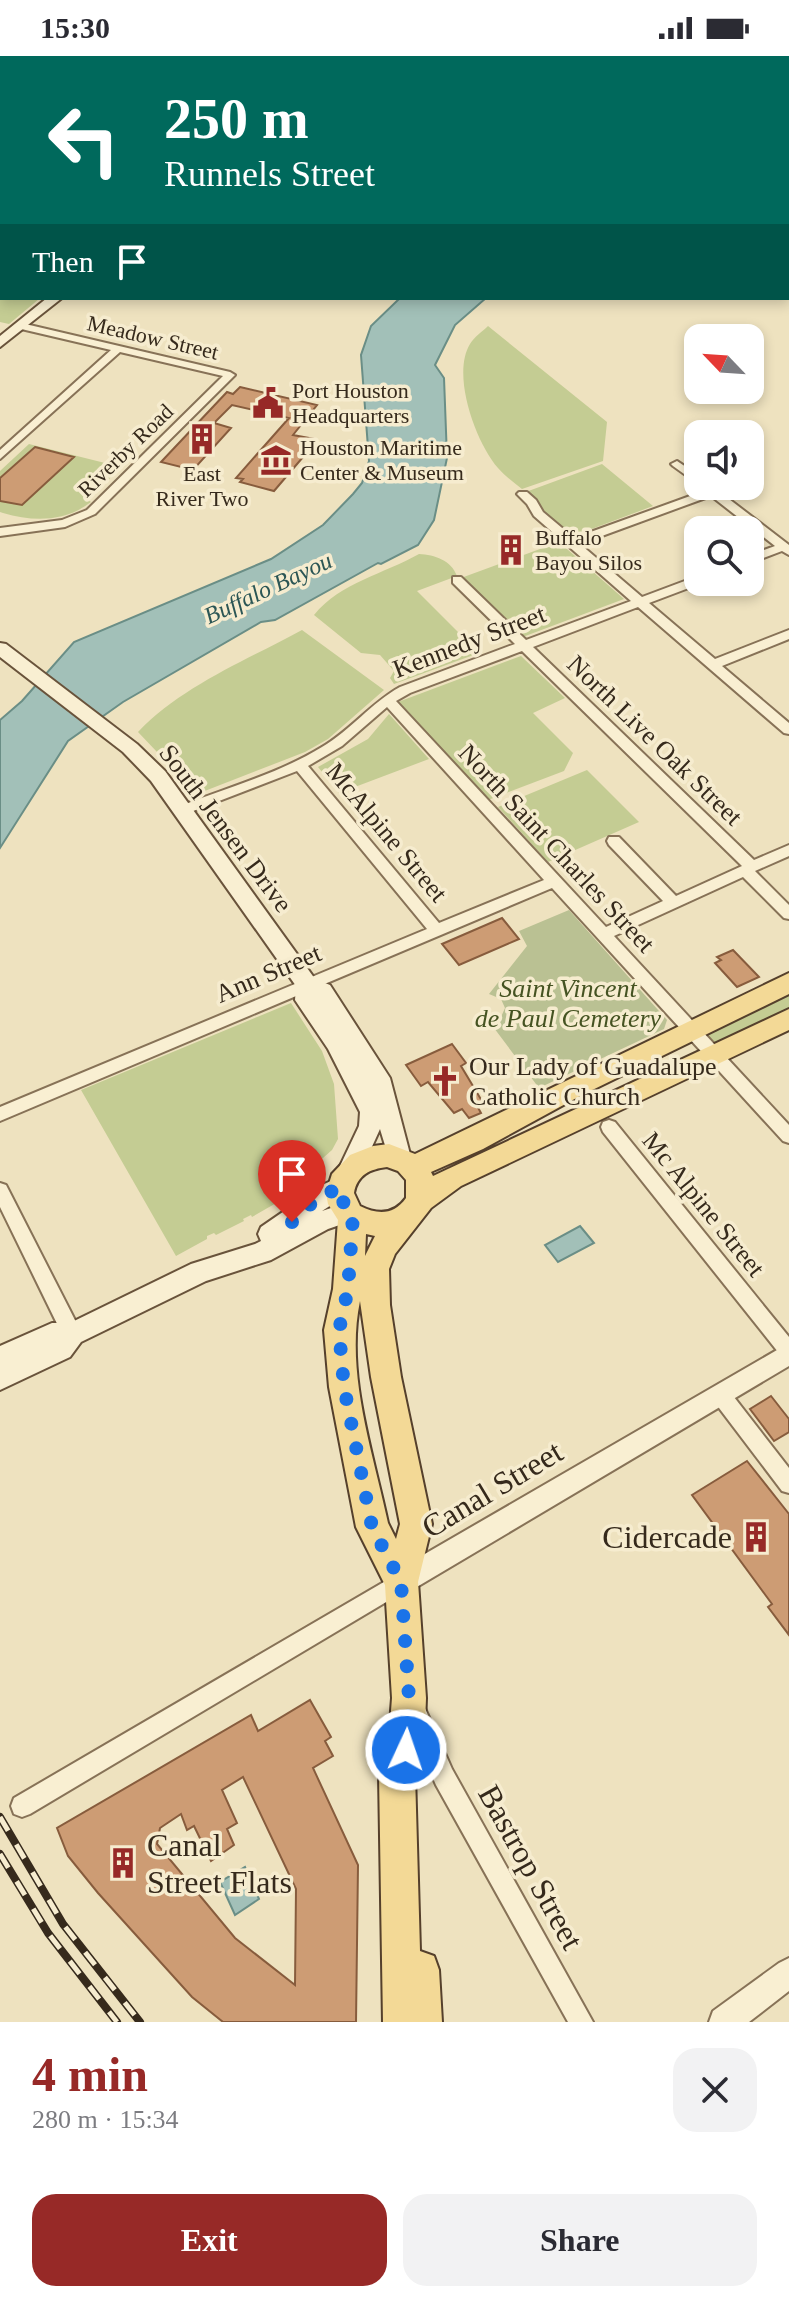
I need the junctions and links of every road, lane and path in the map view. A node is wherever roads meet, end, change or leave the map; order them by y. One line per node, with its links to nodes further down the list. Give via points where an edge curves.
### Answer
1 (53, 300): 2 (main road)
2 (21, 326): 3 (main road); 4 (street, Meadow Street)
3 (0, 343)
4 (118, 349): 5 (street, Meadow Street); 6 (street)
5 (230, 375): 12 (street, Riverby Road, via 95,510 65,523)
6 (0, 456)
7 (677, 464): 8 (street)
8 (684, 470)
9 (523, 494): 13 (street)
10 (684, 499): 13 (street)
11 (722, 500): 14 (street)
12 (0, 532)
13 (572, 543): 18 (street)
14 (786, 549): 15 (street)
15 (764, 555)
16 (457, 580): 20 (street, North Live Oak Street)
17 (684, 585): 18 (street, Kennedy Street)
18 (640, 602): 20 (street, Kennedy Street); 22 (street)
19 (789, 634): 22 (street)
20 (522, 645): 23 (street, Kennedy Street); 29 (street, North Live Oak Street)
21 (6, 652): 26 (main road, South Jensen Drive, via 130,748)
22 (713, 665): 24 (street)
23 (387, 699): 25 (street, Kennedy Street, via 330,749); 30 (street, North Saint Charles Street)
24 (789, 730)
25 (299, 764): 26 (street, Kennedy Street); 33 (street, McAlpine Street)
26 (183, 810): 36 (main road, South Jensen Drive)
27 (614, 841): 31 (street)
28 (789, 850): 29 (street)
29 (748, 869): 31 (street); 32 (street, North Live Oak Street)
30 (555, 881): 33 (street, Ann Street); 34 (street, North Saint Charles Street)
31 (674, 903): 34 (street)
32 (789, 914)
33 (437, 931): 36 (street, Ann Street)
34 (605, 934): 38 (street, North Saint Charles Street)
35 (789, 983): 38 (main road)
36 (307, 985): 40 (street, Ann Street); 43 (main road, South Jensen Drive, via 322,991 379,1078); 45 (main road, South Jensen Drive, via 306,1000 371,1112)
37 (789, 1019): 39 (main road)
38 (692, 1030): 39 (street, North Saint Charles Street); 43 (main road, via 473,1141)
39 (715, 1056): 42 (street, North Saint Charles Street); 46 (main road, via 451,1178)
40 (0, 1114)
41 (609, 1127): 48 (street, Mc Alpine Street)
42 (789, 1136)
43 (406, 1162): 45 (main road, via 369,1156); 46 (main road, via 422,1182)
44 (0, 1190): 47 (street)
45 (348, 1195): 46 (main road, via 363,1221 385,1225); 47 (main road, via 320,1222 262,1253 200,1272); 52 (main road, via 348,1289 339,1330)
46 (414, 1208): 50 (main road, via 383,1247 374,1269)
47 (72, 1334): 49 (main road, via 52,1334); 51 (main road, via 61,1349)
48 (789, 1352): 53 (street, Canal Street)
49 (0, 1358)
50 (386, 1377): 52 (main road); 55 (main road, via 416,1524)
51 (0, 1378)
52 (344, 1387): 55 (main road, via 372,1527)
53 (720, 1394): 54 (street); 55 (street, Canal Street)
54 (789, 1484)
55 (401, 1582): 56 (main road); 58 (street, Canal Street)
56 (409, 1698): 57 (main road); 62 (street, Bastrop Street, via 444,1777)
57 (406, 1750): 60 (main road, via 397,1774); 61 (main road, via 414,1774)
58 (22, 1806)
59 (789, 1973): 63 (street)
60 (403, 2022)
61 (422, 2022)
62 (581, 2022)
63 (724, 2022)

